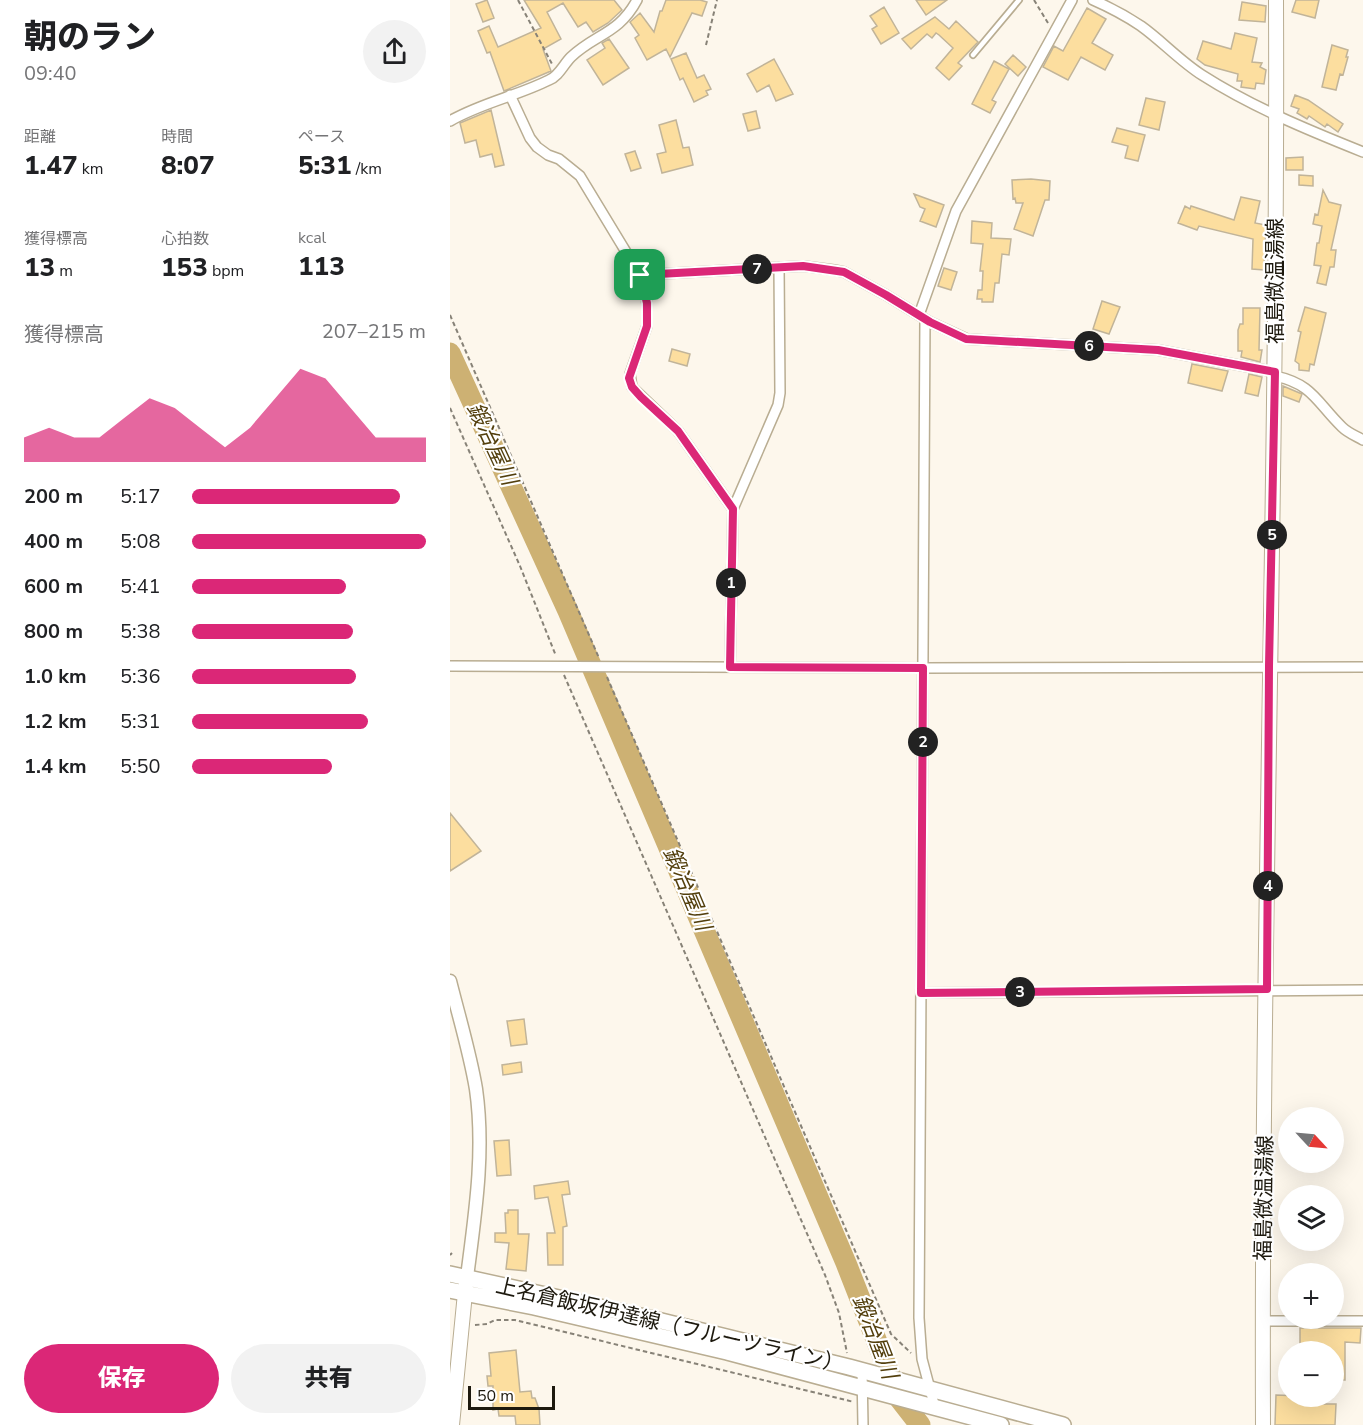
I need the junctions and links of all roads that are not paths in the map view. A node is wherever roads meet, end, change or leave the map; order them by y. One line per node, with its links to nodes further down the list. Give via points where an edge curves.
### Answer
1 (637, 0): 7 (street, via 619,25 572,56 552,80)
2 (1020, 0): 6 (lane)
3 (1072, 0): 13 (street, via 956,211)
4 (1093, 0): 8 (street, via 1142,27 1201,75)
5 (1276, 0): 8 (main road, 福島微温湯線)
6 (973, 55)
7 (510, 95): 9 (street); 12 (street, via 537,147 580,176)
8 (1276, 114): 10 (street); 14 (main road, 福島微温湯線)
9 (450, 121)
10 (1363, 152)
11 (779, 267): 12 (street); 13 (street, via 844,272); 16 (street, via 779,400)
12 (640, 275): 16 (street, via 647,303 647,326 630,374 632,387 678,431)
13 (922, 317): 14 (street, via 975,341 1158,350); 21 (street)
14 (1275, 374): 15 (street, via 1313,393 1344,429); 18 (main road, 福島微温湯線)
15 (1363, 440)
16 (733, 509): 19 (street)
17 (450, 666): 19 (street)
18 (1269, 666): 20 (street); 21 (street); 23 (main road, 福島微温湯線)
19 (730, 667): 21 (street)
20 (1363, 667)
21 (923, 668): 25 (street)
22 (450, 981): 27 (street, via 476,1090 479,1134 476,1207)
23 (1267, 989): 24 (street); 25 (street); 29 (main road, 福島微温湯線)
24 (1363, 990)
25 (921, 993): 32 (street, via 919,1318)
26 (450, 1274): 27 (main road, 上名倉飯坂伊達線（フルーツライン）)
27 (467, 1277): 28 (main road); 31 (main road, 上名倉飯坂伊達線（フルーツライン）)
28 (457, 1292): 33 (main road, 上名倉飯坂伊達線（フルーツライン）, via 614,1325); 35 (main road)
29 (1262, 1321): 30 (street); 39 (main road, 福島微温湯線)
30 (1363, 1321)
31 (860, 1370): 32 (main road, 上名倉飯坂伊達線（フルーツライン）); 33 (street)
32 (924, 1387): 34 (street); 38 (main road, 上名倉飯坂伊達線（フルーツライン）)
33 (864, 1393): 34 (main road, 上名倉飯坂伊達線（フルーツライン）); 36 (street)
34 (928, 1406): 37 (main road, 上名倉飯坂伊達線（フルーツライン）)
35 (452, 1425)
36 (863, 1425)
37 (1001, 1425)
38 (1063, 1425)
39 (1263, 1425)

